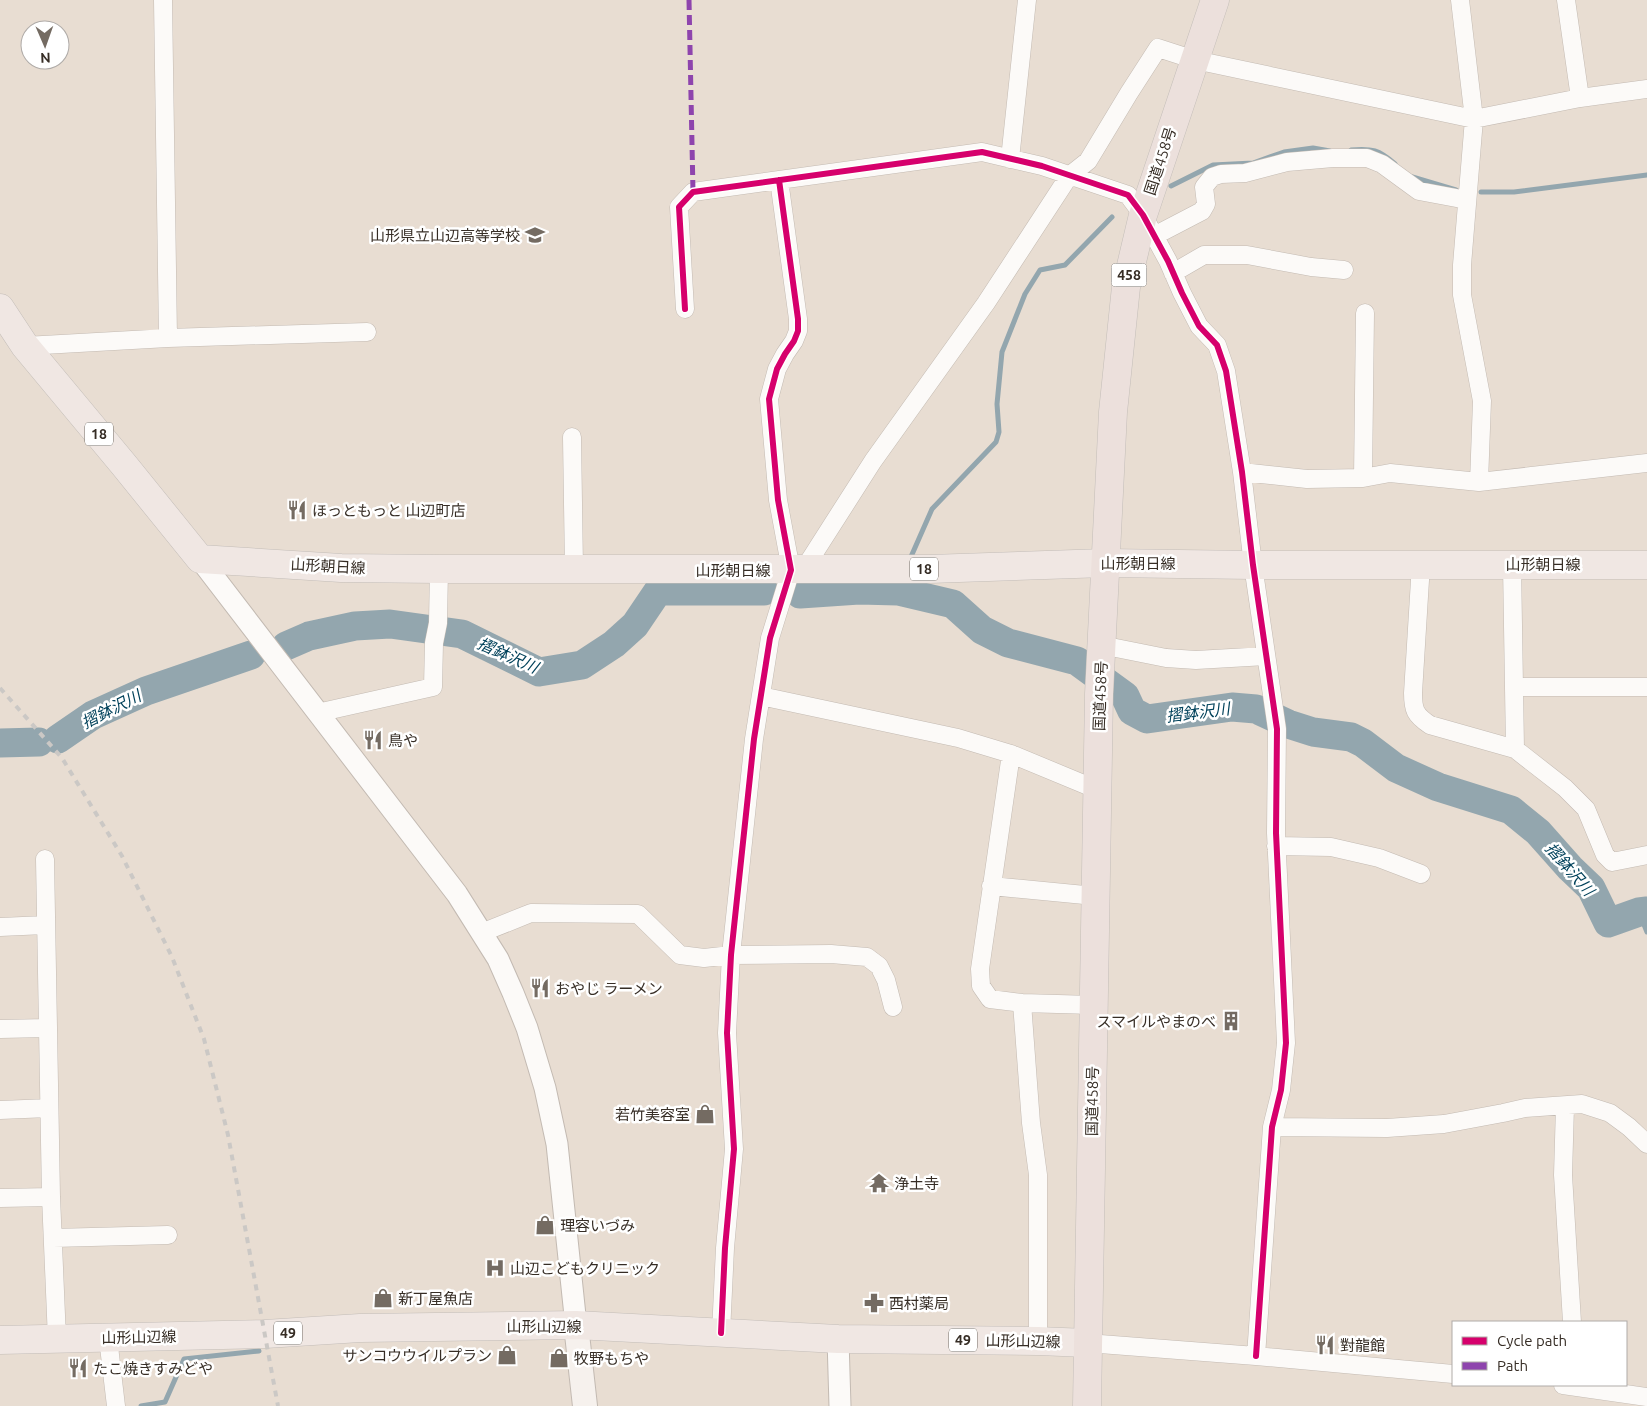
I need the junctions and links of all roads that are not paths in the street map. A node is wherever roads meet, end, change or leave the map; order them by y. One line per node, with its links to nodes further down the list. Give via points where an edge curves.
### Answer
1 (163, 0): 21 (street)
2 (1027, 0): 10 (street)
3 (1215, 0): 6 (highway, 国道458号 / 458)
4 (1460, 0): 9 (street)
5 (1566, 0): 8 (street)
6 (1195, 60): 9 (street); 11 (street, via 1158,48 1088,161); 14 (highway, 国道458号 / 458)
7 (1647, 89): 8 (street)
8 (1580, 98): 9 (street)
9 (1474, 119): 13 (street)
10 (1010, 159): 11 (street); 12 (street, via 982,152)
11 (1069, 176): 14 (street, via 1128,196); 36 (street, via 986,303)
12 (779, 180): 18 (street, via 693,192 679,207); 36 (street, via 798,319 796,336 778,369 769,399 778,500)
13 (1467, 200): 14 (street, via 1419,191 1382,164 1367,158 1333,158 1287,162 1245,173 1212,176 1204,187 1206,204 1202,211); 27 (street, via 1462,295 1482,401)
14 (1148, 225): 16 (street); 29 (highway, 国道458号 / 458, via 1126,288 1113,412)
15 (1344, 270): 16 (street, via 1247,255 1204,255)
16 (1173, 273): 25 (street, via 1199,326 1217,345 1226,371)
17 (0, 308): 22 (main road, 18)
18 (685, 309)
19 (1365, 313): 26 (street)
20 (367, 332): 21 (street)
21 (168, 338): 22 (street)
22 (25, 346): 28 (main road, 18)
23 (572, 436): 35 (street)
24 (1647, 463): 27 (street)
25 (1242, 472): 26 (street, via 1308,479); 30 (street)
26 (1364, 478): 27 (street, via 1390,473)
27 (1479, 482)
28 (200, 559): 34 (main road, 山形朝日線 / 18, via 341,568); 42 (street)
29 (1105, 563): 30 (main road, 山形朝日線 / 18); 36 (main road, 山形朝日線 / 18, via 930,569); 37 (highway, 国道458号 / 458)
30 (1253, 564): 31 (main road, 山形朝日線 / 18); 38 (street)
31 (1421, 564): 32 (main road, 山形朝日線 / 18); 43 (street, via 1413,709 1430,725)
32 (1512, 564): 33 (main road, 山形朝日線 / 18); 39 (street)
33 (1647, 565)
34 (439, 569): 35 (main road, 山形朝日線 / 18); 42 (street, via 433,688)
35 (574, 569): 36 (main road, 山形朝日線 / 18)
36 (797, 569): 41 (street, via 770,638)
37 (1101, 654): 38 (street, via 1196,660); 45 (highway, 国道458号 / 458)
38 (1266, 656): 46 (street, via 1277,729)
39 (1514, 687): 40 (street); 43 (street)
40 (1647, 687)
41 (760, 696): 44 (street, via 958,738); 55 (street)
42 (316, 712): 54 (street, via 457,894)
43 (1515, 749): 47 (street, via 1586,809 1605,855 1612,862)
44 (1011, 754): 45 (street); 50 (street)
45 (1098, 790): 51 (highway, 国道458号 / 458)
46 (1276, 846): 49 (street, via 1331,847 1380,858); 64 (street, via 1286,1043 1281,1090)
47 (1647, 855)
48 (45, 859): 52 (street)
49 (1421, 874)
50 (991, 886): 51 (street); 56 (street, via 980,969 981,986 990,999)
51 (1095, 896): 57 (highway, 国道458号 / 458)
52 (45, 925): 53 (street); 59 (street)
53 (0, 927)
54 (481, 933): 55 (street, via 532,912 638,914 680,955 704,958); 71 (street, via 498,959 513,993 549,1102 557,1144)
55 (731, 955): 58 (street, via 867,957 879,966); 72 (street, via 727,1033 734,1149 725,1248)
56 (1022, 1003): 57 (street); 77 (street, via 1038,1175)
57 (1093, 1005): 78 (highway, 国道458号 / 458)
58 (893, 1007)
59 (47, 1028): 60 (street); 62 (street)
60 (0, 1029)
61 (1565, 1106): 64 (street, via 1525,1108 1444,1124 1387,1128); 65 (street, via 1582,1104 1610,1113); 70 (street, via 1563,1174)
62 (49, 1108): 63 (street); 66 (street)
63 (0, 1110)
64 (1272, 1127): 79 (street)
65 (1647, 1144)
66 (51, 1197): 67 (street); 69 (street)
67 (0, 1198)
68 (168, 1235): 69 (street)
69 (53, 1238): 75 (street)
70 (1572, 1321)
71 (576, 1325): 72 (main road, 山形山辺線 / 49); 73 (main road, 山形山辺線 / 49, via 360,1328); 85 (main road)
72 (722, 1333): 74 (main road, 山形山辺線 / 49)
73 (108, 1338): 75 (main road, 山形山辺線 / 49); 84 (street)
74 (838, 1338): 77 (main road, 山形山辺線 / 49); 86 (street)
75 (57, 1339): 76 (main road, 山形山辺線 / 49)
76 (0, 1340)
77 (1038, 1341): 78 (main road, 山形山辺線 / 49)
78 (1087, 1343): 79 (street); 87 (highway, 国道458号 / 458)
79 (1256, 1356): 80 (street)
80 (1452, 1374)
81 (1575, 1386): 83 (street)
82 (1647, 1397): 83 (street)
83 (1611, 1399)
84 (116, 1406)
85 (585, 1406)
86 (840, 1406)
87 (1087, 1406)

